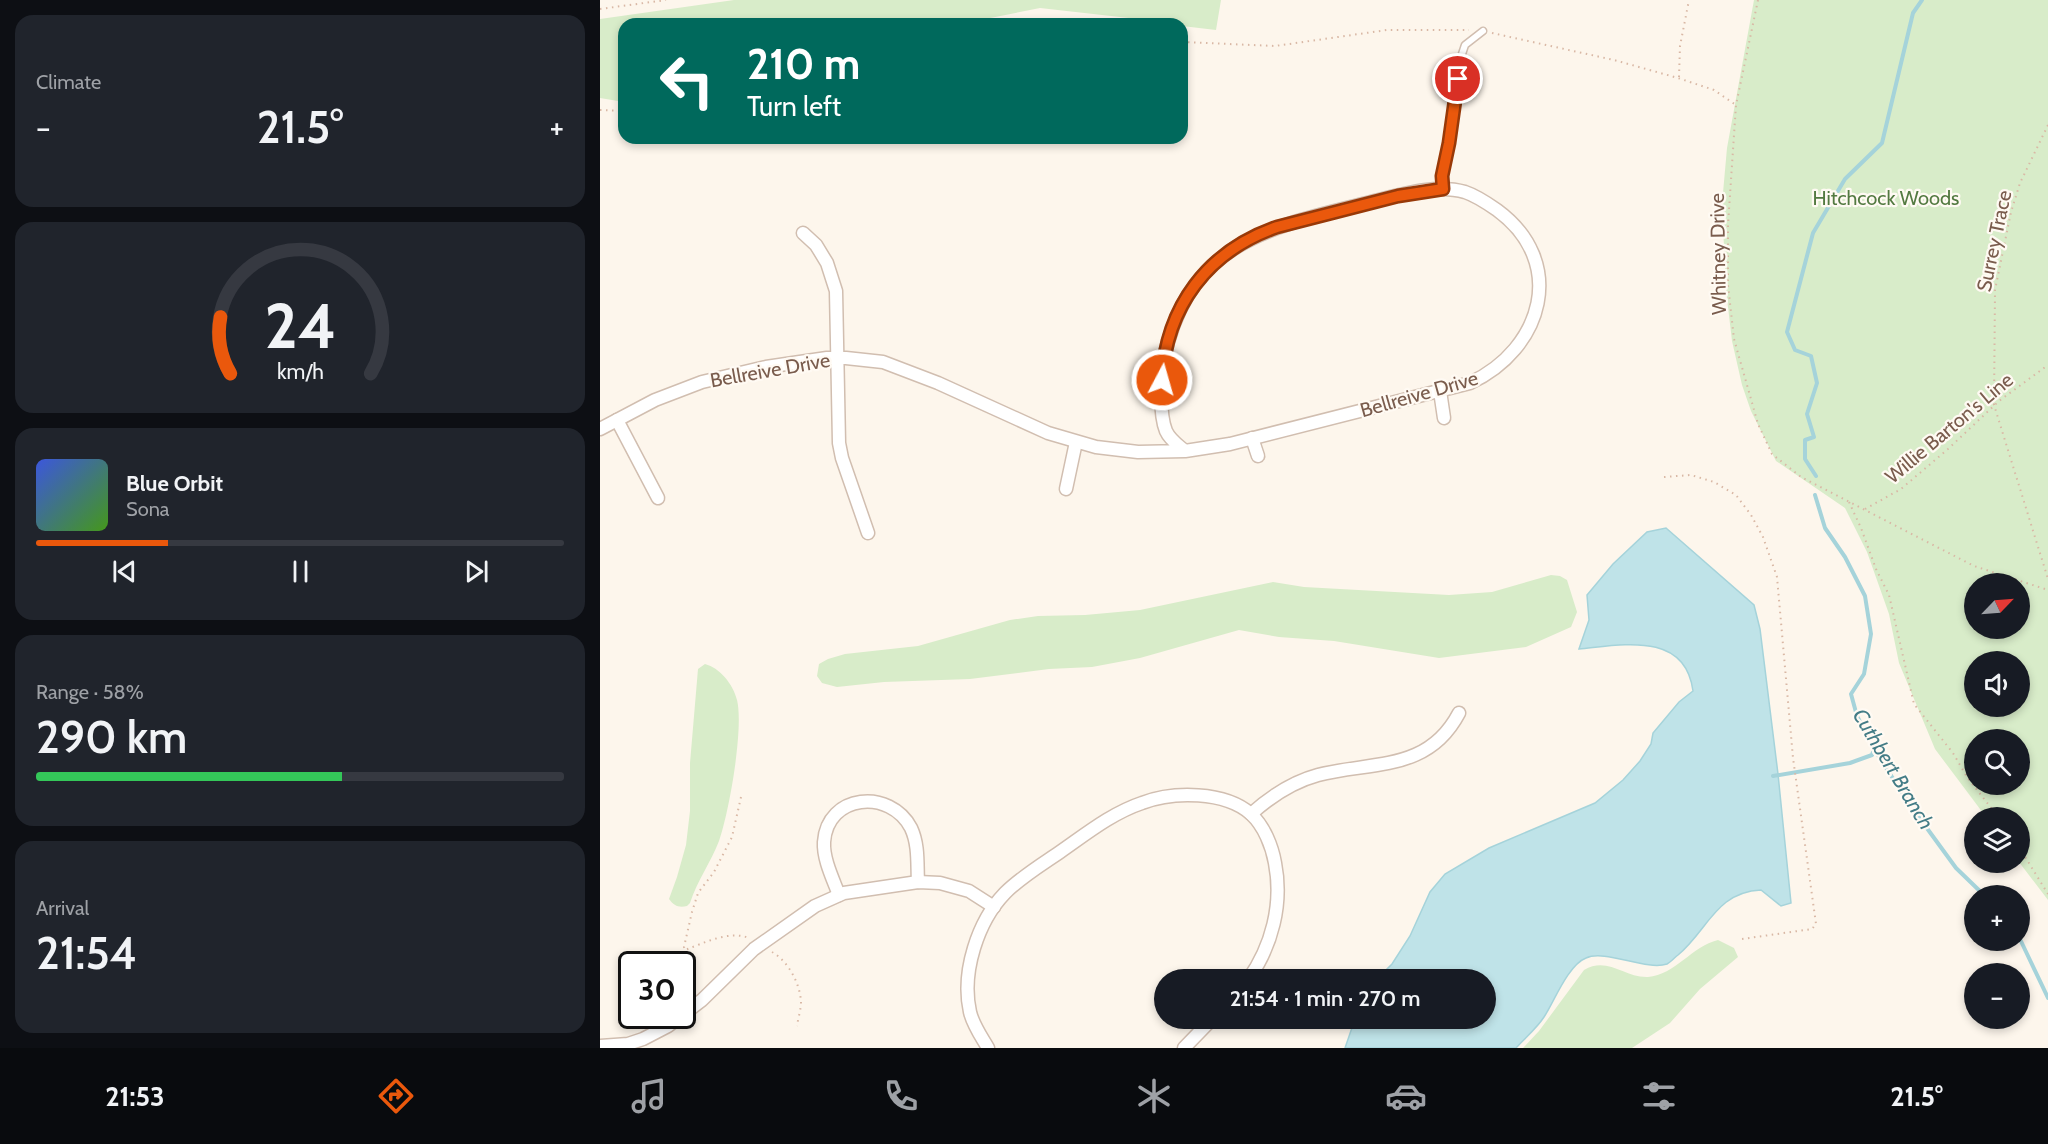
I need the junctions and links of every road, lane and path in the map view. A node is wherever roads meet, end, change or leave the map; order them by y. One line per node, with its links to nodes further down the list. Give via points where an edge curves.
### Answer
1 (666, 0): 4 (path)
2 (1689, 0): 7 (path)
3 (1758, 0): 8 (path, Whitney Drive)
4 (600, 9)
5 (1483, 31): 6 (path, via 1387,30 1275,46); 7 (path); 12 (lane, via 1465,45 1460,60)
6 (1188, 42)
7 (1678, 78): 8 (path, via 1714,90)
8 (1736, 105): 28 (path, Whitney Drive, via 1728,285 1737,350 1758,424 1772,454 1801,477)
9 (600, 110): 10 (path)
10 (618, 111)
11 (2048, 125): 17 (path, Surrey Trace, via 2020,183 1995,290)
12 (1443, 189): 16 (street, Bellreive Drive, via 1475,196 1519,229 1535,260 1538,299 1528,331 1505,361 1470,383); 23 (street, Bellreive Drive, via 1398,196 1277,227 1239,244 1206,270 1177,314 1163,360 1161,400 1166,430)
13 (803, 233): 14 (street, via 816,245 832,276)
14 (838, 358): 19 (street, Bellreive Drive, via 797,362 702,382); 22 (street, Bellreive Drive, via 883,362); 30 (street, via 839,443)
15 (2048, 365): 17 (path, Willie Barton's Line)
16 (1440, 391): 18 (street); 21 (street, Bellreive Drive)
17 (1994, 405): 29 (path, Willie Barton's Line, via 1901,489); 31 (path, Surrey Trace)
18 (1444, 418)
19 (617, 420): 20 (street, Bellreive Drive); 27 (street)
20 (600, 429)
21 (1252, 438): 23 (street, Bellreive Drive); 24 (street)
22 (1076, 442): 23 (street, Bellreive Drive, via 1116,450); 26 (street)
23 (1185, 451)
24 (1258, 456)
25 (1664, 477): 43 (path, via 1691,476 1714,482 1736,495 1763,537 1777,577 1793,758 1816,924 1812,929)
26 (1066, 489)
27 (658, 498)
28 (1849, 502): 29 (path, Whitney Drive); 35 (path, via 1889,596 1914,704)
29 (1865, 510): 32 (path, Whitney Drive, via 1974,566)
30 (868, 533)
31 (2048, 579)
32 (2048, 590)
33 (1459, 713): 36 (street, via 1444,737 1427,749 1390,763 1304,780 1279,792)
34 (741, 797): 42 (path, via 732,837 698,893 684,947 685,950 741,935)
35 (1990, 807)
36 (1251, 814): 41 (street, via 1211,797 1156,798 1101,824 1028,874); 45 (street, via 1273,851 1277,874 1269,942)
37 (2030, 864): 39 (path)
38 (918, 882): 40 (street); 40 (street, via 917,848 906,820 884,804 858,802 836,814 824,836 824,852); 41 (street, via 962,889)
39 (2048, 894)
40 (839, 895): 48 (street, via 815,906 754,949 702,1000 668,1026 627,1044)
41 (994, 907): 49 (street, via 972,957 968,987 970,1013)
42 (749, 938)
43 (1742, 939)
44 (772, 952): 46 (path, via 793,973 801,1001)
45 (1255, 969)
46 (797, 1026)
47 (1202, 1029): 50 (street)
48 (600, 1046)
49 (988, 1048)
50 (1184, 1048)

